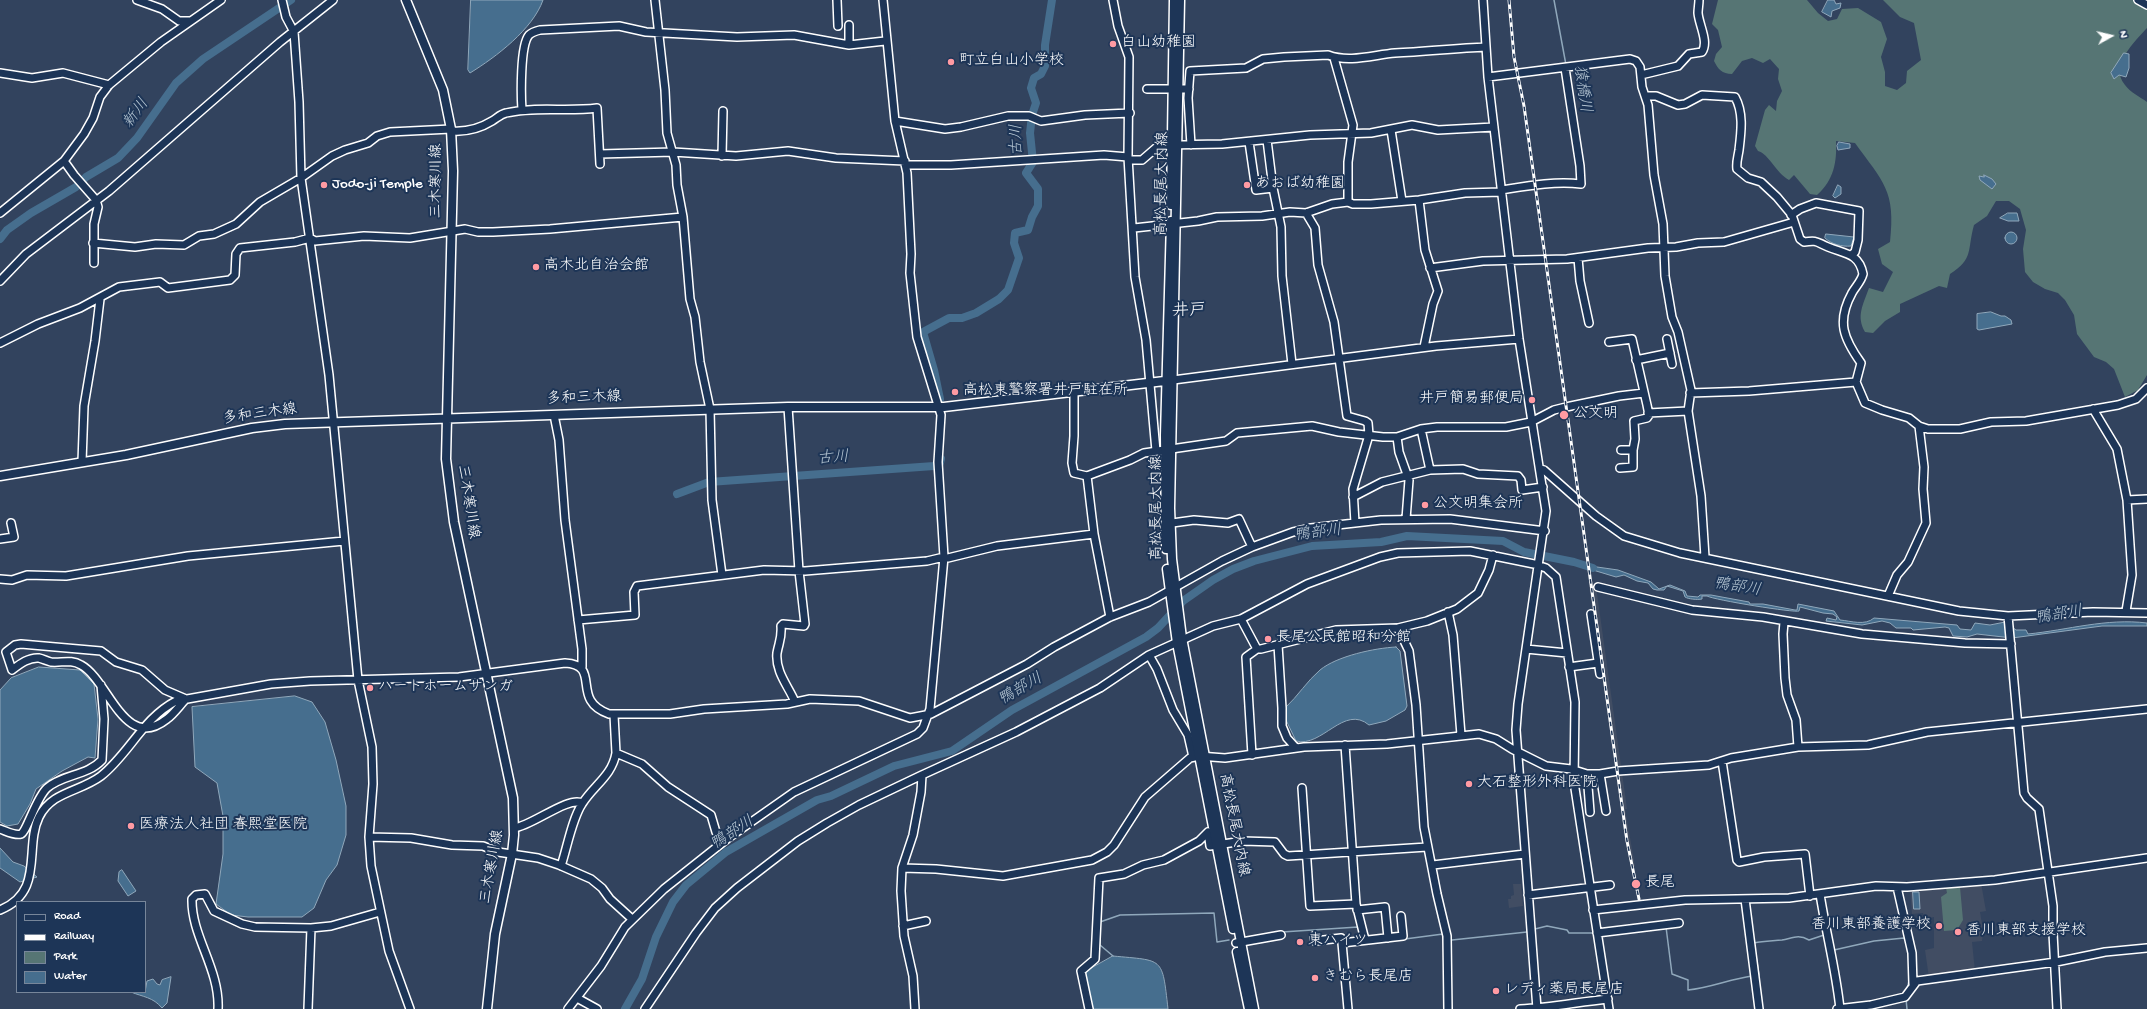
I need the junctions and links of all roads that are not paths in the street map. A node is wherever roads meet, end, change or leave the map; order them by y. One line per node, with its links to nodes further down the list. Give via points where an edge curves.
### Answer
1 (137, 0): 16 (street, via 162,9 180,20)
2 (282, 0): 19 (street, via 286,17)
3 (333, 0): 19 (street)
4 (406, 0): 39 (main road, 三木寒川線, via 439,78)
5 (655, 0): 20 (street)
6 (837, 0): 18 (street)
7 (882, 0): 21 (street)
8 (1114, 0): 36 (street, via 1115,15 1129,57)
9 (1174, 0): 31 (main road, 高松長尾大内線)
10 (1180, 0): 31 (main road, 高松長尾大内線)
11 (1483, 0): 23 (street)
12 (1699, 0): 27 (street, via 1698,12 1704,40 1702,52 1690,54 1678,66)
13 (2138, 0): 15 (street)
14 (217, 1): 16 (street)
15 (2147, 5)
16 (190, 21): 29 (street)
17 (849, 25): 22 (street)
18 (838, 26)
19 (294, 32): 53 (street); 56 (street)
20 (658, 32): 22 (street, via 737,37 794,35); 34 (street, via 619,26 533,32 524,47 520,87); 46 (street, via 667,108 667,133)
21 (885, 41): 22 (street); 37 (street)
22 (849, 45)
23 (1486, 47): 24 (street); 28 (street)
24 (1334, 58): 32 (street, via 1328,55 1284,57 1263,59 1246,68 1190,71); 41 (street, via 1349,108)
25 (1566, 68): 27 (street, via 1630,59 1636,61); 28 (street); 55 (street, via 1580,166 1580,184 1567,182)
26 (0, 73): 29 (street, via 32,78 64,73)
27 (1641, 75): 33 (street)
28 (1488, 77): 38 (street)
29 (109, 85): 50 (street, via 100,97 84,134)
30 (1148, 89): 31 (street)
31 (1177, 89): 32 (street); 45 (main road, 高松長尾大内線)
32 (1189, 89): 44 (street)
33 (1646, 96): 64 (street, via 1656,96 1678,105 1702,95 1735,97 1741,115 1737,169 1748,178 1761,182 1777,197); 70 (street)
34 (522, 110): 39 (street, via 504,114 472,130); 47 (street, via 576,111 597,108)
35 (723, 111): 48 (street)
36 (1130, 113): 37 (street, via 1040,121 1031,117 1008,116 945,129); 49 (street)
37 (895, 121): 51 (street)
38 (1494, 127): 40 (street, via 1438,130 1412,125); 55 (street)
39 (452, 130): 53 (street, via 390,132 377,136 368,143 332,156); 67 (main road, 三木寒川線)
40 (1391, 130): 41 (street); 58 (street)
41 (1353, 133): 42 (street); 59 (street, via 1348,162)
42 (1268, 140): 43 (street); 54 (street)
43 (1249, 142): 44 (street); 54 (street, via 1256,190)
44 (1191, 145): 45 (street)
45 (1175, 147): 49 (street, via 1157,147 1142,160); 65 (main road, 高松長尾大内線); 65 (main road, 高松長尾大内線, via 1172,162)
46 (672, 152): 47 (street); 48 (street); 63 (street)
47 (600, 154): 52 (street)
48 (722, 156): 51 (street, via 788,151 836,158)
49 (1128, 158): 51 (street, via 1104,155 950,166); 66 (street)
50 (64, 161): 56 (street); 60 (street)
51 (905, 163): 97 (street, via 910,216 910,273 917,337)
52 (600, 164)
53 (301, 178): 68 (street); 69 (street, via 260,202 236,224 214,234 200,236 184,246 147,244 135,247)
54 (1273, 188): 62 (street)
55 (1501, 191): 57 (street); 73 (street)
56 (96, 200): 69 (street, via 98,207); 76 (street, via 26,254)
57 (1419, 200): 58 (street); 75 (street, via 1425,250)
58 (1402, 201): 59 (street, via 1360,205)
59 (1348, 202): 61 (street, via 1319,207)
60 (0, 213)
61 (1306, 213): 62 (street); 85 (street, via 1315,228 1318,265 1328,297)
62 (1277, 214): 65 (street, via 1217,217); 87 (street, via 1281,227 1282,276)
63 (683, 218): 67 (street, via 550,230 478,232 466,229); 99 (street, via 690,298)
64 (1792, 218): 70 (street, via 1724,242); 71 (street, via 1800,239 1804,242 1816,240); 71 (street, via 1800,209 1816,203 1859,211 1858,240 1855,252)
65 (1174, 224): 66 (street); 89 (main road, 高松長尾大内線, via 1168,353)
66 (1134, 228): 91 (street, via 1135,277)
67 (452, 232): 68 (street, via 410,238 364,236 315,241); 103 (main road, 三木寒川線)
68 (310, 238): 77 (street, via 240,248 236,254 235,275 230,280 168,288 160,282 140,284 120,287); 104 (street)
69 (93, 243): 74 (street)
70 (1663, 248): 72 (street); 95 (street, via 1672,317 1678,332)
71 (1851, 255): 90 (street, via 1864,274 1844,309 1843,320 1844,335 1861,363)
72 (1578, 258): 73 (street); 78 (street)
73 (1510, 260): 75 (street); 79 (street)
74 (94, 262)
75 (1430, 268): 83 (street, via 1438,291)
76 (0, 281)
77 (100, 299): 82 (street, via 38,324); 114 (street, via 84,406)
78 (1589, 323)
79 (1519, 339): 83 (street); 105 (street)
80 (1667, 339): 84 (street)
81 (1609, 342): 86 (street, via 1632,339)
82 (0, 343)
83 (1424, 347): 85 (street)
84 (1670, 353): 86 (street); 88 (street)
85 (1340, 357): 87 (street); 108 (street, via 1347,416 1368,423)
86 (1636, 360): 94 (street)
87 (1292, 364): 89 (street)
88 (1672, 364)
89 (1170, 380): 91 (main road, 多和三木線); 110 (main road, 高松長尾大内線)
90 (1856, 382): 95 (street); 106 (street, via 1865,403 1909,418)
91 (1150, 383): 93 (main road, 多和三木線); 113 (street)
92 (2147, 388): 98 (street, via 2136,400)
93 (1074, 391): 97 (main road, 多和三木線); 120 (street, via 1072,463 1074,473)
94 (1644, 393): 101 (street); 105 (street, via 1554,410)
95 (1690, 393): 100 (street)
96 (788, 406): 97 (main road, 多和三木線); 99 (main road, 多和三木線); 138 (street)
97 (939, 407): 135 (street, via 941,415 938,465)
98 (2093, 409): 106 (street, via 2026,421 1991,422 1960,429 1938,430); 124 (street, via 2117,449)
99 (710, 410): 102 (main road, 多和三木線); 139 (street, via 712,500)
100 (1688, 411): 101 (street); 136 (street, via 1701,496)
101 (1648, 412): 112 (street, via 1647,418 1634,421)
102 (554, 415): 103 (main road, 多和三木線); 151 (street, via 559,440 565,520)
103 (447, 418): 104 (main road, 多和三木線); 164 (main road, 三木寒川線, via 446,459 450,502)
104 (334, 421): 114 (main road, 多和三木線, via 252,428); 132 (street)
105 (1531, 422): 107 (street, via 1506,428 1464,426); 116 (street)
106 (1919, 426): 143 (street, via 1924,467 1926,523 1908,562 1897,575)
107 (1421, 429): 109 (street); 117 (street)
108 (1369, 435): 109 (street); 110 (street, via 1312,426 1237,433 1226,441); 122 (street, via 1353,489)
109 (1398, 437): 118 (street, via 1399,452)
110 (1169, 449): 113 (street); 128 (main road, 高松長尾大内線, via 1166,483)
111 (1621, 450): 112 (street)
112 (1633, 450): 115 (street, via 1633,467)
113 (1156, 451): 120 (street, via 1144,453)
114 (82, 462): 119 (main road, 多和三木線)
115 (1620, 468)
116 (1540, 469): 121 (street); 136 (street, via 1624,536 1680,553)
117 (1430, 470): 118 (street); 121 (street, via 1463,469 1478,474 1518,476 1522,490)
118 (1408, 475): 122 (street, via 1382,482); 125 (street)
119 (0, 476)
120 (1087, 476): 130 (street)
121 (1543, 487): 129 (street)
122 (1353, 498): 127 (street)
123 (2147, 499): 124 (street)
124 (2128, 500): 145 (street, via 2132,575)
125 (1406, 519): 127 (street); 129 (street, via 1467,520)
126 (11, 523): 131 (street, via 14,536)
127 (1355, 523): 133 (street, via 1292,532)
128 (1168, 524): 133 (street, via 1194,520 1228,523 1239,519); 142 (main road, 高松長尾大内線)
129 (1545, 531): 137 (street)
130 (1094, 534): 135 (street, via 997,546); 148 (street)
131 (0, 539)
132 (344, 541): 140 (street, via 188,556 66,576 27,575 12,580); 166 (street)
133 (1252, 547): 142 (street)
134 (1493, 555): 137 (street); 144 (street, via 1478,593); 150 (street, via 1436,550 1380,557 1307,584)
135 (944, 557): 138 (street, via 927,561); 172 (street, via 932,696)
136 (1705, 557): 143 (street)
137 (1540, 564): 158 (street); 159 (street, via 1556,577)
138 (799, 571): 139 (street, via 764,570); 169 (street, via 805,624 781,626 782,638 778,653 782,679)
139 (722, 575): 151 (street, via 637,586 634,592 635,615)
140 (0, 579)
141 (1598, 587): 152 (street, via 1677,608)
142 (1172, 591): 148 (street); 154 (main road, 高松長尾大内線)
143 (1888, 596): 149 (street)
144 (1448, 612): 153 (street, via 1427,621); 175 (street, via 1453,635)
145 (2126, 612): 146 (street); 149 (street)
146 (2147, 613)
147 (1591, 614): 161 (street)
148 (1110, 617): 172 (street, via 1027,664)
149 (2008, 618): 155 (street)
150 (1241, 619): 154 (street, via 1213,626); 157 (street)
151 (578, 620): 162 (street)
152 (1784, 622): 155 (street, via 1862,634 1965,643); 178 (street, via 1785,678 1796,725)
153 (1398, 628): 156 (street, via 1336,630); 176 (street, via 1409,651)
154 (1179, 640): 160 (street); 183 (main road, 高松長尾大内線)
155 (2010, 642): 173 (street)
156 (1278, 645): 157 (street); 179 (street, via 1282,726 1287,738)
157 (1258, 649): 182 (street, via 1246,657)
158 (1526, 649): 159 (street); 180 (street, via 1518,704)
159 (1567, 653): 163 (street)
160 (1149, 655): 183 (street, via 1173,710); 188 (street, via 1100,688 1016,732)
161 (1598, 663): 163 (street); 165 (street)
162 (582, 667): 164 (street, via 576,663 550,664); 171 (street, via 588,699 599,711)
163 (1569, 667): 185 (street, via 1575,702)
164 (486, 674): 166 (street); 195 (main road, 三木寒川線, via 510,780)
165 (1600, 674)
166 (358, 680): 168 (street, via 271,684); 197 (street, via 372,746 373,784)
167 (101, 683): 168 (street, via 89,670 72,661 52,662 33,658 12,670 6,652 21,644 102,651 116,662 142,670 165,690); 174 (street, via 122,716 137,726); 196 (street, via 104,719 102,760 90,770 47,788 33,808 22,833)
168 (186, 699): 174 (street, via 164,707); 174 (street, via 169,719 161,724)
169 (795, 702): 171 (street, via 670,714); 172 (street, via 810,699 858,701 910,718)
170 (2147, 709): 173 (street)
171 (614, 714): 181 (street)
172 (928, 715): 198 (street, via 923,728 917,734 794,792)
173 (2019, 723): 178 (street, via 1915,733 1868,745); 209 (street, via 2024,793 2039,809)
174 (145, 727): 218 (street, via 100,777 49,802 34,830 32,865 28,882 17,899)
175 (1461, 735): 176 (street); 180 (street, via 1488,735)
176 (1419, 741): 177 (street); 200 (street, via 1420,782)
177 (1345, 745): 179 (street); 201 (street)
178 (1798, 747): 184 (street)
179 (1296, 748): 182 (street)
180 (1516, 751): 185 (street, via 1546,766); 203 (street)
181 (616, 753): 192 (street, via 609,773); 198 (street, via 642,764 668,787 711,815 716,832)
182 (1252, 755): 183 (street, via 1214,758)
183 (1199, 756): 199 (main road, 高松長尾大内線); 208 (street, via 1152,789 1114,845 1092,860 1003,876)
184 (1722, 760): 187 (street, via 1709,765); 215 (street, via 1737,860 1739,862 1770,856 1805,854)
185 (1573, 771): 186 (street); 212 (street)
186 (1587, 774): 187 (street); 191 (street)
187 (1600, 774): 190 (street)
188 (922, 775): 208 (street, via 913,835); 245 (street, via 826,823 737,888 715,908)
189 (1302, 788): 204 (street)
190 (1604, 798): 191 (street); 193 (street)
191 (1589, 800): 194 (street)
192 (582, 803): 195 (street, via 577,801 531,823); 207 (street)
193 (1606, 811)
194 (1590, 812)
195 (514, 828): 202 (main road, 三木寒川線)
196 (0, 829)
197 (369, 837): 202 (street, via 411,838 452,845 482,846); 220 (street, via 371,866)
198 (723, 842): 222 (street, via 664,889)
199 (1219, 844): 204 (street, via 1243,841 1275,842 1288,856); 232 (main road, 高松長尾大内線); 247 (street, via 1210,846 1208,832 1199,841 1164,860 1143,865 1124,874 1099,878 1095,959 1081,971)
200 (1427, 847): 201 (street); 206 (street)
201 (1352, 852): 204 (street); 217 (street)
202 (512, 854): 207 (street, via 538,858); 242 (main road, 三木寒川線, via 495,934)
203 (1525, 854): 206 (street); 213 (street)
204 (1307, 855): 217 (street, via 1310,906)
205 (2147, 858): 209 (street)
206 (1433, 865): 251 (street, via 1448,939)
207 (561, 866): 222 (street, via 591,879)
208 (902, 868): 225 (street)
209 (2047, 873): 211 (street, via 1995,880); 235 (street, via 2053,906 2052,933)
210 (1610, 885): 212 (street)
211 (1897, 887): 214 (street, via 1876,886); 236 (street, via 1912,953)
212 (1590, 888): 213 (street); 219 (street)
213 (1528, 894): 253 (street)
214 (1820, 894): 215 (street); 256 (street, via 1835,969)
215 (1810, 896): 216 (street)
216 (1745, 899): 219 (street, via 1685,900); 255 (street)
217 (1356, 907): 230 (street, via 1385,907); 231 (street)
218 (0, 910)
219 (1593, 910): 227 (street)
220 (380, 912): 226 (street, via 331,926); 241 (street, via 391,957)
221 (1401, 916): 230 (street, via 1403,936)
222 (632, 920): 237 (street, via 621,931 601,966)
223 (926, 921): 225 (street)
224 (1679, 923): 227 (street)
225 (903, 926): 246 (street, via 913,976)
226 (311, 928): 239 (street, via 254,927 242,924 214,911 205,894 196,895 192,899 195,922 216,981); 240 (street)
227 (1597, 933): 238 (street)
228 (1281, 935): 232 (street)
229 (1314, 936): 233 (street, via 1315,941 1341,938)
230 (1388, 938): 231 (street)
231 (1365, 940): 233 (street)
232 (1238, 942): 248 (main road, 高松長尾大内線); 249 (main road, 高松長尾大内線)
233 (1342, 944): 250 (street)
234 (2147, 948): 235 (street, via 2105,952)
235 (2056, 962): 236 (street, via 1917,981); 257 (street)
236 (1913, 984): 256 (street, via 1905,997)
237 (577, 998): 243 (street); 244 (street)
238 (1608, 999): 253 (street); 254 (street)
239 (218, 1009)
240 (308, 1009)
241 (410, 1009)
242 (487, 1009)
243 (568, 1009)
244 (596, 1009)
245 (645, 1009)
246 (914, 1009)
247 (1089, 1009)
248 (1248, 1009)
249 (1254, 1009)
250 (1348, 1009)
251 (1448, 1009)
252 (1520, 1009): 253 (street)
253 (1537, 1009)
254 (1609, 1009)
255 (1759, 1009)
256 (1839, 1009)
257 (2057, 1009)

